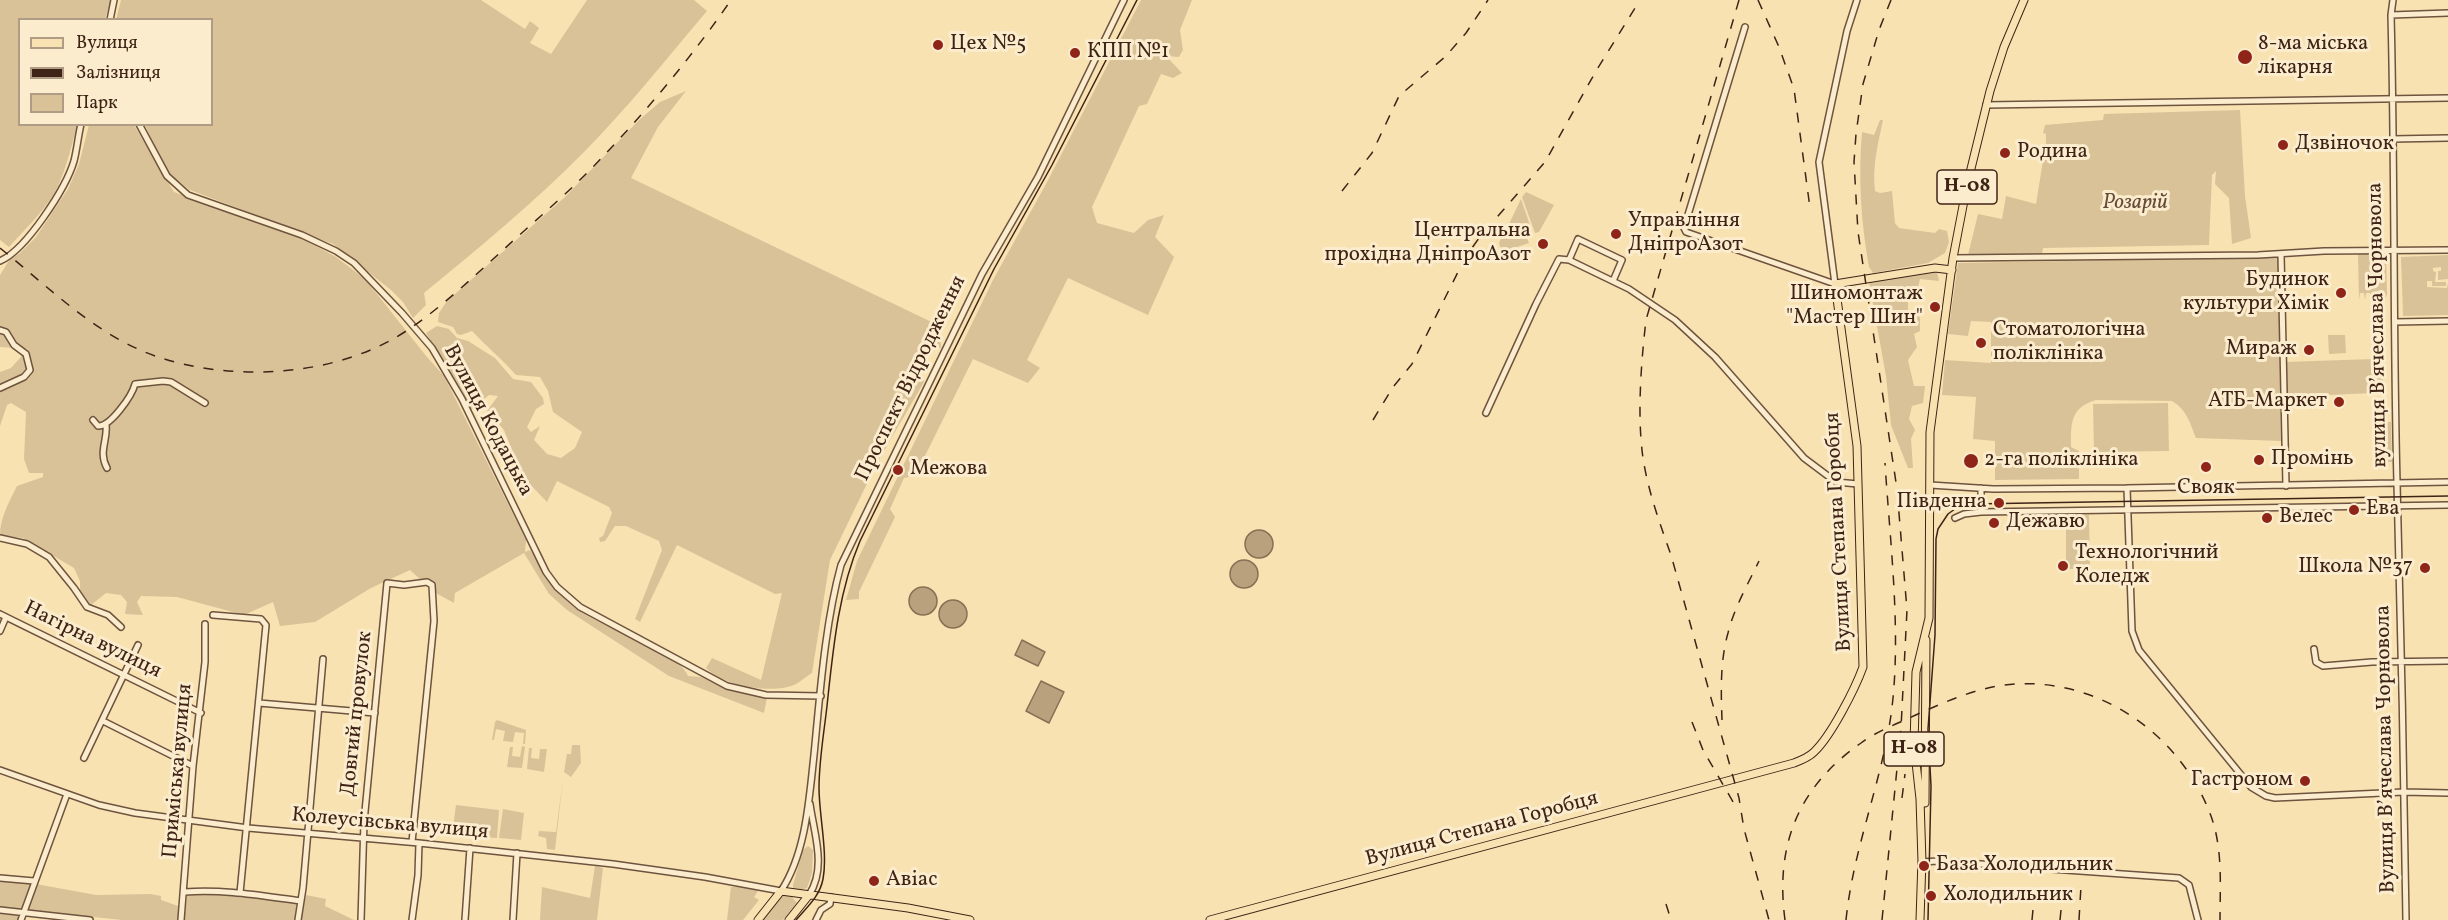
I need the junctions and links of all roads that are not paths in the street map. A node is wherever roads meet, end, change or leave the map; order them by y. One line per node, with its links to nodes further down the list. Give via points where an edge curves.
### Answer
1 (114, 0): 8 (street)
2 (1124, 0): 60 (street, Проспект Відродження, via 1038,177 982,274 848,546 836,582)
3 (1857, 0): 25 (street, Вулиця Степана Горобця, via 1819,162)
4 (2024, 0): 12 (main road, Н-08)
5 (2393, 0): 7 (street, вулиця Вʼячеслава Чорновола)
6 (2448, 13): 7 (street)
7 (2391, 15): 11 (street, вулиця Вʼячеслава Чорновола)
8 (110, 18)
9 (1745, 27): 25 (street, via 1684,228 1686,232)
10 (2448, 98): 11 (street)
11 (2393, 99): 12 (street); 16 (street, вулиця Вʼячеслава Чорновола)
12 (1986, 105): 20 (main road, Н-08)
13 (81, 126): 22 (street, via 74,162 53,203 26,239)
14 (140, 126): 60 (street, Вулиця Кодацька, via 167,176 188,195 336,251 354,263 402,313 432,348 462,399 546,572 568,598 727,686 753,694)
15 (2448, 138): 16 (street)
16 (2392, 139): 18 (street, вулиця Вʼячеслава Чорновола)
17 (2448, 250): 18 (street)
18 (2394, 251): 19 (street); 27 (street, вулиця Вʼячеслава Чорновола)
19 (2281, 254): 20 (street); 39 (street)
20 (1953, 258): 23 (main road, Н-08)
21 (1569, 260): 24 (street, Вулиця Степана Горобця); 24 (street, via 1578,239 1614,256 1622,260); 31 (street, via 1559,259)
22 (0, 261)
23 (1952, 270): 25 (main road, via 1935,268); 38 (main road, Н-08, via 1930,432)
24 (1613, 281): 37 (street, Вулиця Степана Горобця, via 1650,301 1691,333 1804,458 1836,482)
25 (1835, 285): 37 (main road, Вулиця Степана Горобця, via 1857,446)
26 (2448, 321): 27 (street)
27 (2395, 322): 36 (street, вулиця Вʼячеслава Чорновола)
28 (0, 330): 29 (street, via 26,354 30,370 24,378)
29 (0, 388)
30 (205, 403): 33 (street, via 171,382 135,384 128,400)
31 (1486, 413)
32 (93, 420): 33 (street, via 98,426)
33 (106, 424): 34 (street, via 102,460)
34 (107, 468)
35 (2448, 482): 36 (street)
36 (2397, 483): 39 (street); 43 (street, вулиця Вʼячеслава Чорновола)
37 (1858, 484): 106 (main road, Вулиця Степана Горобця, via 1863,667 1833,725 1812,754 1794,763)
38 (1930, 485): 40 (street); 81 (main road, Н-08)
39 (2286, 486): 41 (street)
40 (1982, 488): 41 (street); 45 (street)
41 (2127, 488): 44 (street)
42 (2448, 505): 43 (street)
43 (2398, 506): 44 (street); 58 (street, Вулиця Вʼячеслава Чорновола)
44 (2129, 510): 45 (street); 69 (street, via 2132,631 2139,650 2251,787 2275,798)
45 (1981, 512): 46 (street)
46 (1955, 518)
47 (0, 538): 52 (street, via 27,544 49,558 87,607 108,615)
48 (0, 614): 50 (street, Нагірна вулиця)
49 (213, 615): 61 (street, via 261,619 266,625)
50 (6, 617): 53 (street); 59 (street, Нагірна вулиця)
51 (205, 624): 63 (street, Приміська вулиця)
52 (122, 627)
53 (0, 631)
54 (138, 645): 59 (street)
55 (2314, 649): 58 (street, via 2316,662 2323,666)
56 (323, 659): 62 (street)
57 (2448, 661): 58 (street)
58 (2403, 662): 69 (street, Вулиця Вʼячеслава Чорновола)
59 (124, 674): 63 (street, Нагірна вулиця); 65 (street)
60 (821, 696): 72 (street, Проспект Відродження)
61 (259, 703): 62 (street); 74 (street)
62 (319, 710): 64 (street); 75 (street)
63 (201, 713): 67 (street, Приміська вулиця)
64 (375, 713): 76 (street, Довгий провулок); 77 (street, Довгий провулок, via 387,583 427,582 432,585 435,604)
65 (103, 721): 66 (street); 67 (street)
66 (84, 758)
67 (193, 766): 73 (street, Приміська вулиця)
68 (0, 770): 71 (street, Колеусівська вулиця)
69 (2404, 792): 70 (street); 109 (street, Вулиця Вʼячеслава Чорновола)
70 (2448, 793)
71 (67, 794): 73 (street, Колеусівська вулиця, via 120,810); 83 (street)
72 (809, 799): 84 (street, Проспект Відродження, via 800,846); 87 (street, Проспект Відродження, via 819,861)
73 (189, 820): 74 (street, Колеусівська вулиця); 85 (street, Приміська вулиця)
74 (248, 828): 75 (street, Колеусівська вулиця); 86 (street)
75 (308, 834): 76 (street, Колеусівська вулиця); 90 (street)
76 (363, 839): 77 (street, Колеусівська вулиця); 98 (street, Довгий провулок)
77 (412, 842): 78 (street, Колеусівська вулиця)
78 (419, 843): 79 (street, Колеусівська вулиця); 99 (street)
79 (470, 848): 80 (street, Колеусівська вулиця); 100 (street)
80 (518, 853): 84 (street, Колеусівська вулиця); 101 (street)
81 (1922, 861): 107 (main road, Н-08); 108 (street, via 2179,878 2188,885)
82 (0, 878): 83 (street)
83 (34, 880): 93 (street)
84 (781, 891): 87 (main road); 102 (main road, Проспект Відродження)
85 (185, 892): 86 (street); 96 (street, Приміська вулиця)
86 (240, 893): 90 (street)
87 (809, 895): 88 (main road); 103 (main road, Проспект Відродження)
88 (822, 896): 89 (main road); 92 (street)
89 (831, 897): 92 (street, via 828,907); 105 (main road)
90 (301, 901): 97 (street)
91 (0, 910): 93 (street)
92 (821, 910): 104 (street)
93 (24, 911): 94 (street); 95 (street)
94 (21, 920)
95 (90, 920)
96 (182, 920)
97 (298, 920)
98 (361, 920)
99 (412, 920)
100 (465, 920)
101 (513, 920)
102 (758, 920)
103 (789, 920)
104 (816, 920)
105 (970, 920)
106 (1210, 920)
107 (1920, 920)
108 (2198, 920)
109 (2406, 920)

